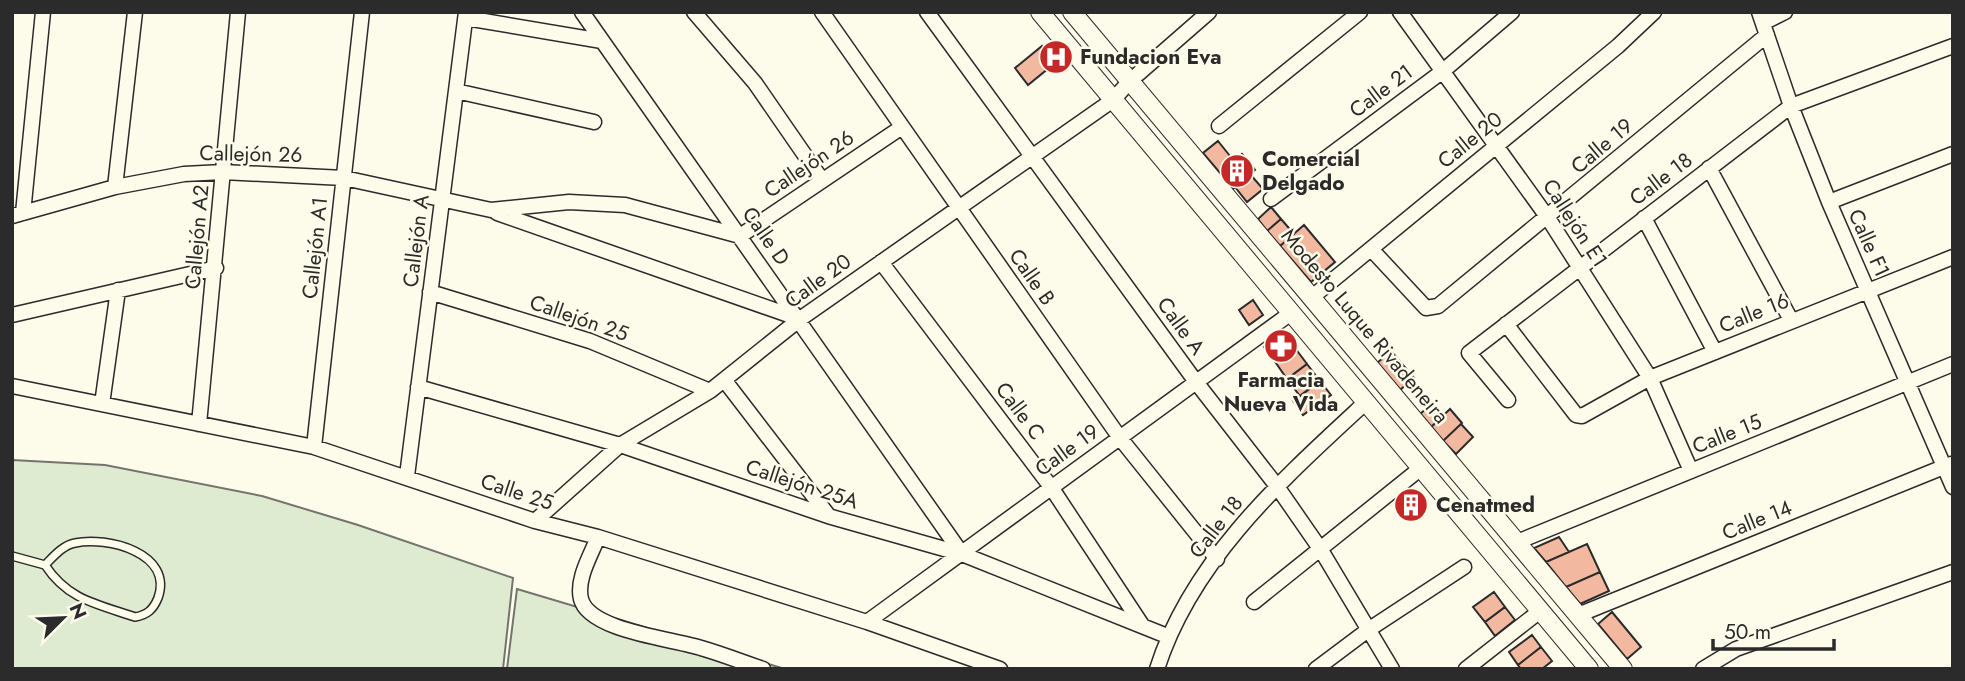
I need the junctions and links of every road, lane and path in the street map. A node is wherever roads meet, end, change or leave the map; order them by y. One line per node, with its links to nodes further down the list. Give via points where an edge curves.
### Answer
1 (43, 12): 46 (street)
2 (135, 12): 40 (street)
3 (238, 12): 35 (street, Callejón A2)
4 (362, 12): 36 (street, Callejón A1)
5 (582, 12): 20 (street, Calle D)
6 (694, 12): 37 (street, via 755,83)
7 (822, 12): 30 (street, Calle B)
8 (927, 12): 33 (street, Calle A)
9 (1040, 12): 19 (street)
10 (1072, 12): 22 (street, Modesto Luque Rivadeneira)
11 (1209, 12): 24 (street, Calle 20)
12 (1360, 12): 29 (street)
13 (1400, 12): 23 (street, Callejón E1)
14 (1512, 12): 23 (street, Calle 21)
15 (1654, 12): 31 (street, Calle 20)
16 (1785, 12): 18 (street, Calle 19)
17 (466, 15): 20 (street); 25 (street, Callejón A)
18 (1763, 23): 27 (street, Calle F1); 47 (street, Calle 19)
19 (1059, 34): 22 (street, via 1076,42 1089,57); 26 (street)
20 (602, 41): 49 (street, Calle D)
21 (1953, 46): 27 (street, Calle 18)
22 (1102, 47): 24 (street, Modesto Luque Rivadeneira)
23 (1443, 71): 31 (street, Callejón E1); 42 (street, Calle 21)
24 (1134, 77): 26 (street, Calle 20); 39 (street, Modesto Luque Rivadeneira)
25 (456, 90): 28 (street); 41 (street, Callejón A)
26 (1113, 100): 33 (street, Calle 20); 38 (street)
27 (1791, 106): 34 (street, Calle 18); 43 (street, Calle F1)
28 (594, 122)
29 (1219, 126)
30 (902, 127): 37 (street, Callejón 26); 44 (street, Calle B)
31 (1497, 146): 47 (street, Callejón E1); 50 (street, Calle 20)
32 (1953, 154): 43 (street)
33 (1034, 155): 44 (street, Calle 20); 68 (street, Calle A)
34 (1709, 169): 48 (street, Calle 18); 62 (street)
35 (223, 172): 36 (street, Callejón 26); 40 (street, Callejón 26); 53 (street, Callejón A2)
36 (344, 177): 41 (street, Callejón 26); 79 (street, Callejón A1)
37 (822, 180): 49 (street, Callejón 26)
38 (1182, 184): 39 (street, via 1195,175); 59 (street)
39 (1217, 185): 58 (street, Modesto Luque Rivadeneira)
40 (115, 187): 46 (street, Callejón 26)
41 (443, 197): 45 (street, Callejón 26); 57 (street, Callejón A)
42 (1271, 199)
43 (1829, 202): 56 (street, Calle F1)
44 (958, 208): 52 (street, Calle 20); 77 (street, Calle B)
45 (491, 211): 49 (street, Callejón 26, via 592,201 625,205); 61 (street, Callejón 26)
46 (17, 215)
47 (1548, 218): 50 (street, Calle 19, via 1431,309 1419,303); 54 (street, Callejón E1)
48 (1644, 218): 54 (street, Calle 18); 64 (street)
49 (740, 236): 61 (street, Calle D)
50 (1371, 249): 58 (street, Calle 20)
51 (1953, 257): 56 (street, Calle 16)
52 (881, 262): 61 (street, Calle 20); 85 (street, Calle C)
53 (216, 268): 55 (street); 76 (street, Callejón A2)
54 (1579, 268): 63 (street, Calle 18); 66 (street, Callejón E1)
55 (118, 290): 60 (street); 75 (street)
56 (1867, 290): 62 (street, Calle 16); 69 (street, Calle F1)
57 (430, 292): 71 (street, Callejón A); 72 (street, Callejón 25, via 590,341)
58 (1311, 298): 90 (street, Modesto Luque Rivadeneira)
59 (1291, 313): 68 (street, Calle 19); 74 (street)
60 (12, 315)
61 (800, 319): 67 (street, Calle 20); 92 (street, Calle D)
62 (1791, 320): 64 (street, Calle 16)
63 (1506, 324): 66 (street, Calle 16, via 1576,415 1588,414); 73 (street, Calle 18, via 1469,353)
64 (1715, 352): 66 (street, Calle 16)
65 (1953, 364): 69 (street, Calle 15)
66 (1650, 378): 82 (street, Callejón E1)
67 (724, 381): 72 (street, Calle 20); 87 (street)
68 (1196, 382): 77 (street, Calle 19); 84 (street, Calle A)
69 (1907, 383): 80 (street, Calle F1); 82 (street, Calle 15)
70 (12, 386): 75 (street, Calle 25)
71 (418, 387): 78 (street, Callejón 25A); 83 (street, Callejón A)
72 (710, 391): 78 (street, Calle 20)
73 (1508, 400)
74 (1366, 402): 81 (street); 84 (street, Calle 18)
75 (102, 404): 76 (street, Calle 25)
76 (199, 424): 79 (street, Calle 25)
77 (1120, 438): 85 (street, Calle 19); 94 (street, Calle B)
78 (620, 445): 87 (street, Callejón 25A); 88 (street, Calle 20)
79 (314, 447): 83 (street, Calle 25)
80 (1949, 465): 86 (street, Calle F1); 100 (street, Calle 14)
81 (1421, 468): 91 (street); 99 (street)
82 (1692, 471): 90 (street, Calle 15)
83 (407, 476): 88 (street, Calle 25)
84 (1276, 485): 91 (street, Calle A); 94 (street, Calle 18)
85 (1051, 487): 92 (street, Calle 19); 102 (street, Calle C)
86 (1953, 487)
87 (828, 516): 92 (street, Callejón 25A)
88 (535, 521): 89 (street, Calle 25)
89 (598, 537): 101 (street, Calle 25); 105 (street, via 581,579 581,600 591,614 629,631 699,647)
90 (1517, 542): 100 (street, Modesto Luque Rivadeneira)
91 (1321, 550): 98 (street); 103 (street, Calle A)
92 (962, 554): 101 (street, Calle 19); 102 (street, Callejón 25A)
93 (12, 556): 95 (lane)
94 (1217, 559): 104 (street, Calle 18)
95 (45, 565): 95 (lane, via 68,592 135,617 155,607 161,589 160,573 135,550 74,543)
96 (1464, 567): 103 (street)
97 (1953, 572): 113 (street, via 1736,649)
98 (1254, 602)
99 (1540, 611): 110 (street); 111 (street)
100 (1578, 615): 112 (street, Modesto Luque Rivadeneira)
101 (867, 622): 106 (street, Calle 25)
102 (1142, 625): 104 (street, Callejón 25A)
103 (1368, 630): 108 (street); 109 (street, Calle A)
104 (1167, 636): 107 (street, Calle 18)
105 (762, 669)
106 (1000, 669)
107 (1157, 669)
108 (1316, 669)
109 (1392, 669)
110 (1466, 669)
111 (1589, 669)
112 (1623, 669)
113 (1703, 669)

